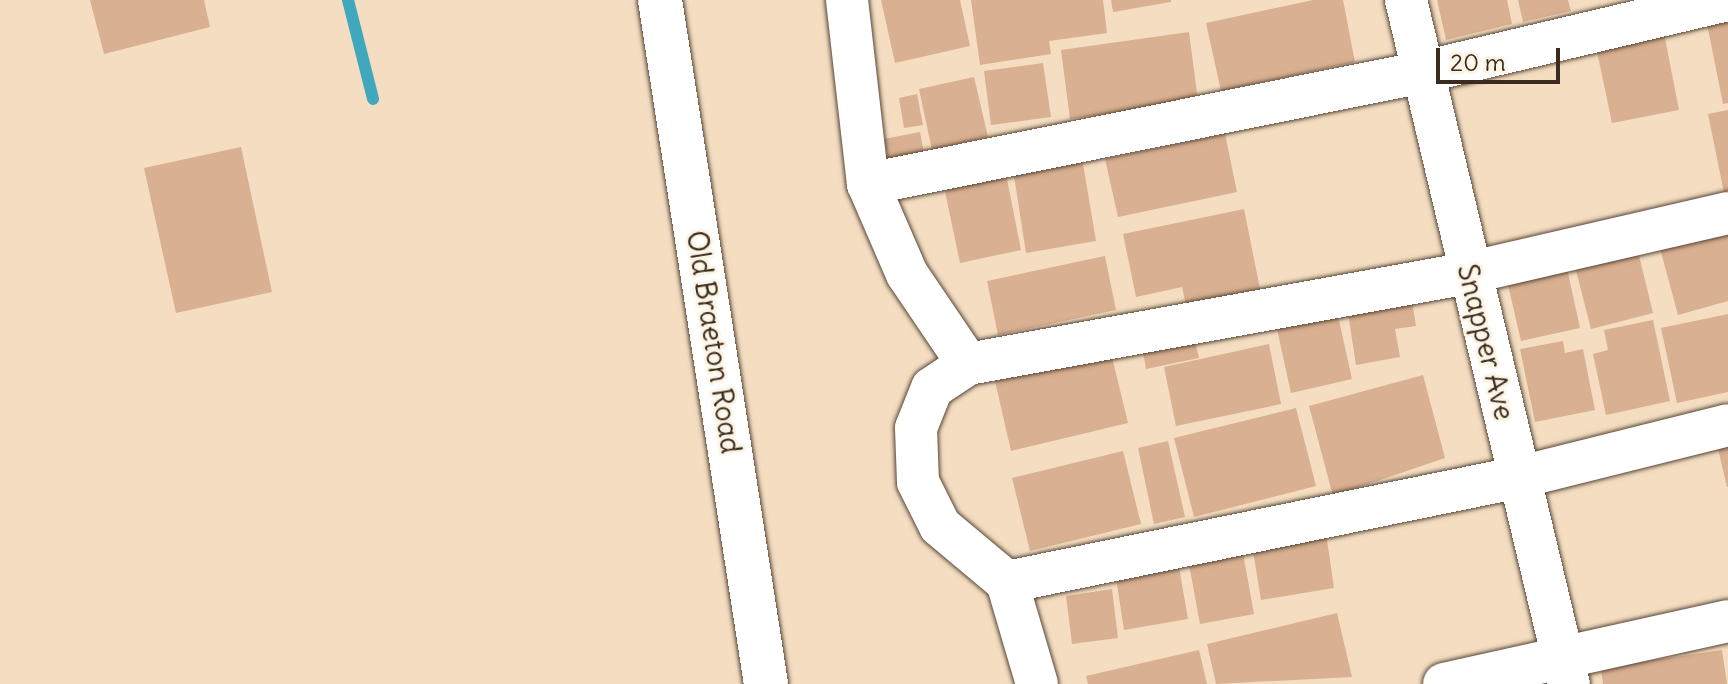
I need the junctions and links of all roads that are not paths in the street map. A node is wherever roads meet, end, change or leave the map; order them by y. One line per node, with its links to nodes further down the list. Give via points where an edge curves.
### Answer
1 (660, 0): 15 (street, Old Braeton Road)
2 (847, 0): 6 (street)
3 (1406, 0): 5 (street, Snapper Ave)
4 (1728, 0): 5 (street)
5 (1423, 72): 6 (street); 8 (street, Snapper Ave)
6 (868, 184): 9 (street, via 907,274)
7 (1728, 213): 8 (street)
8 (1468, 273): 9 (street); 11 (street, Snapper Ave)
9 (968, 364): 12 (street, via 932,388 916,428 918,482 940,526)
10 (1728, 425): 11 (street)
11 (1520, 477): 12 (street); 14 (street, Snapper Ave)
12 (1007, 582): 16 (street)
13 (1728, 621): 14 (street)
14 (1566, 672): 17 (street)
15 (766, 684)
16 (1037, 684)
17 (1444, 684)

